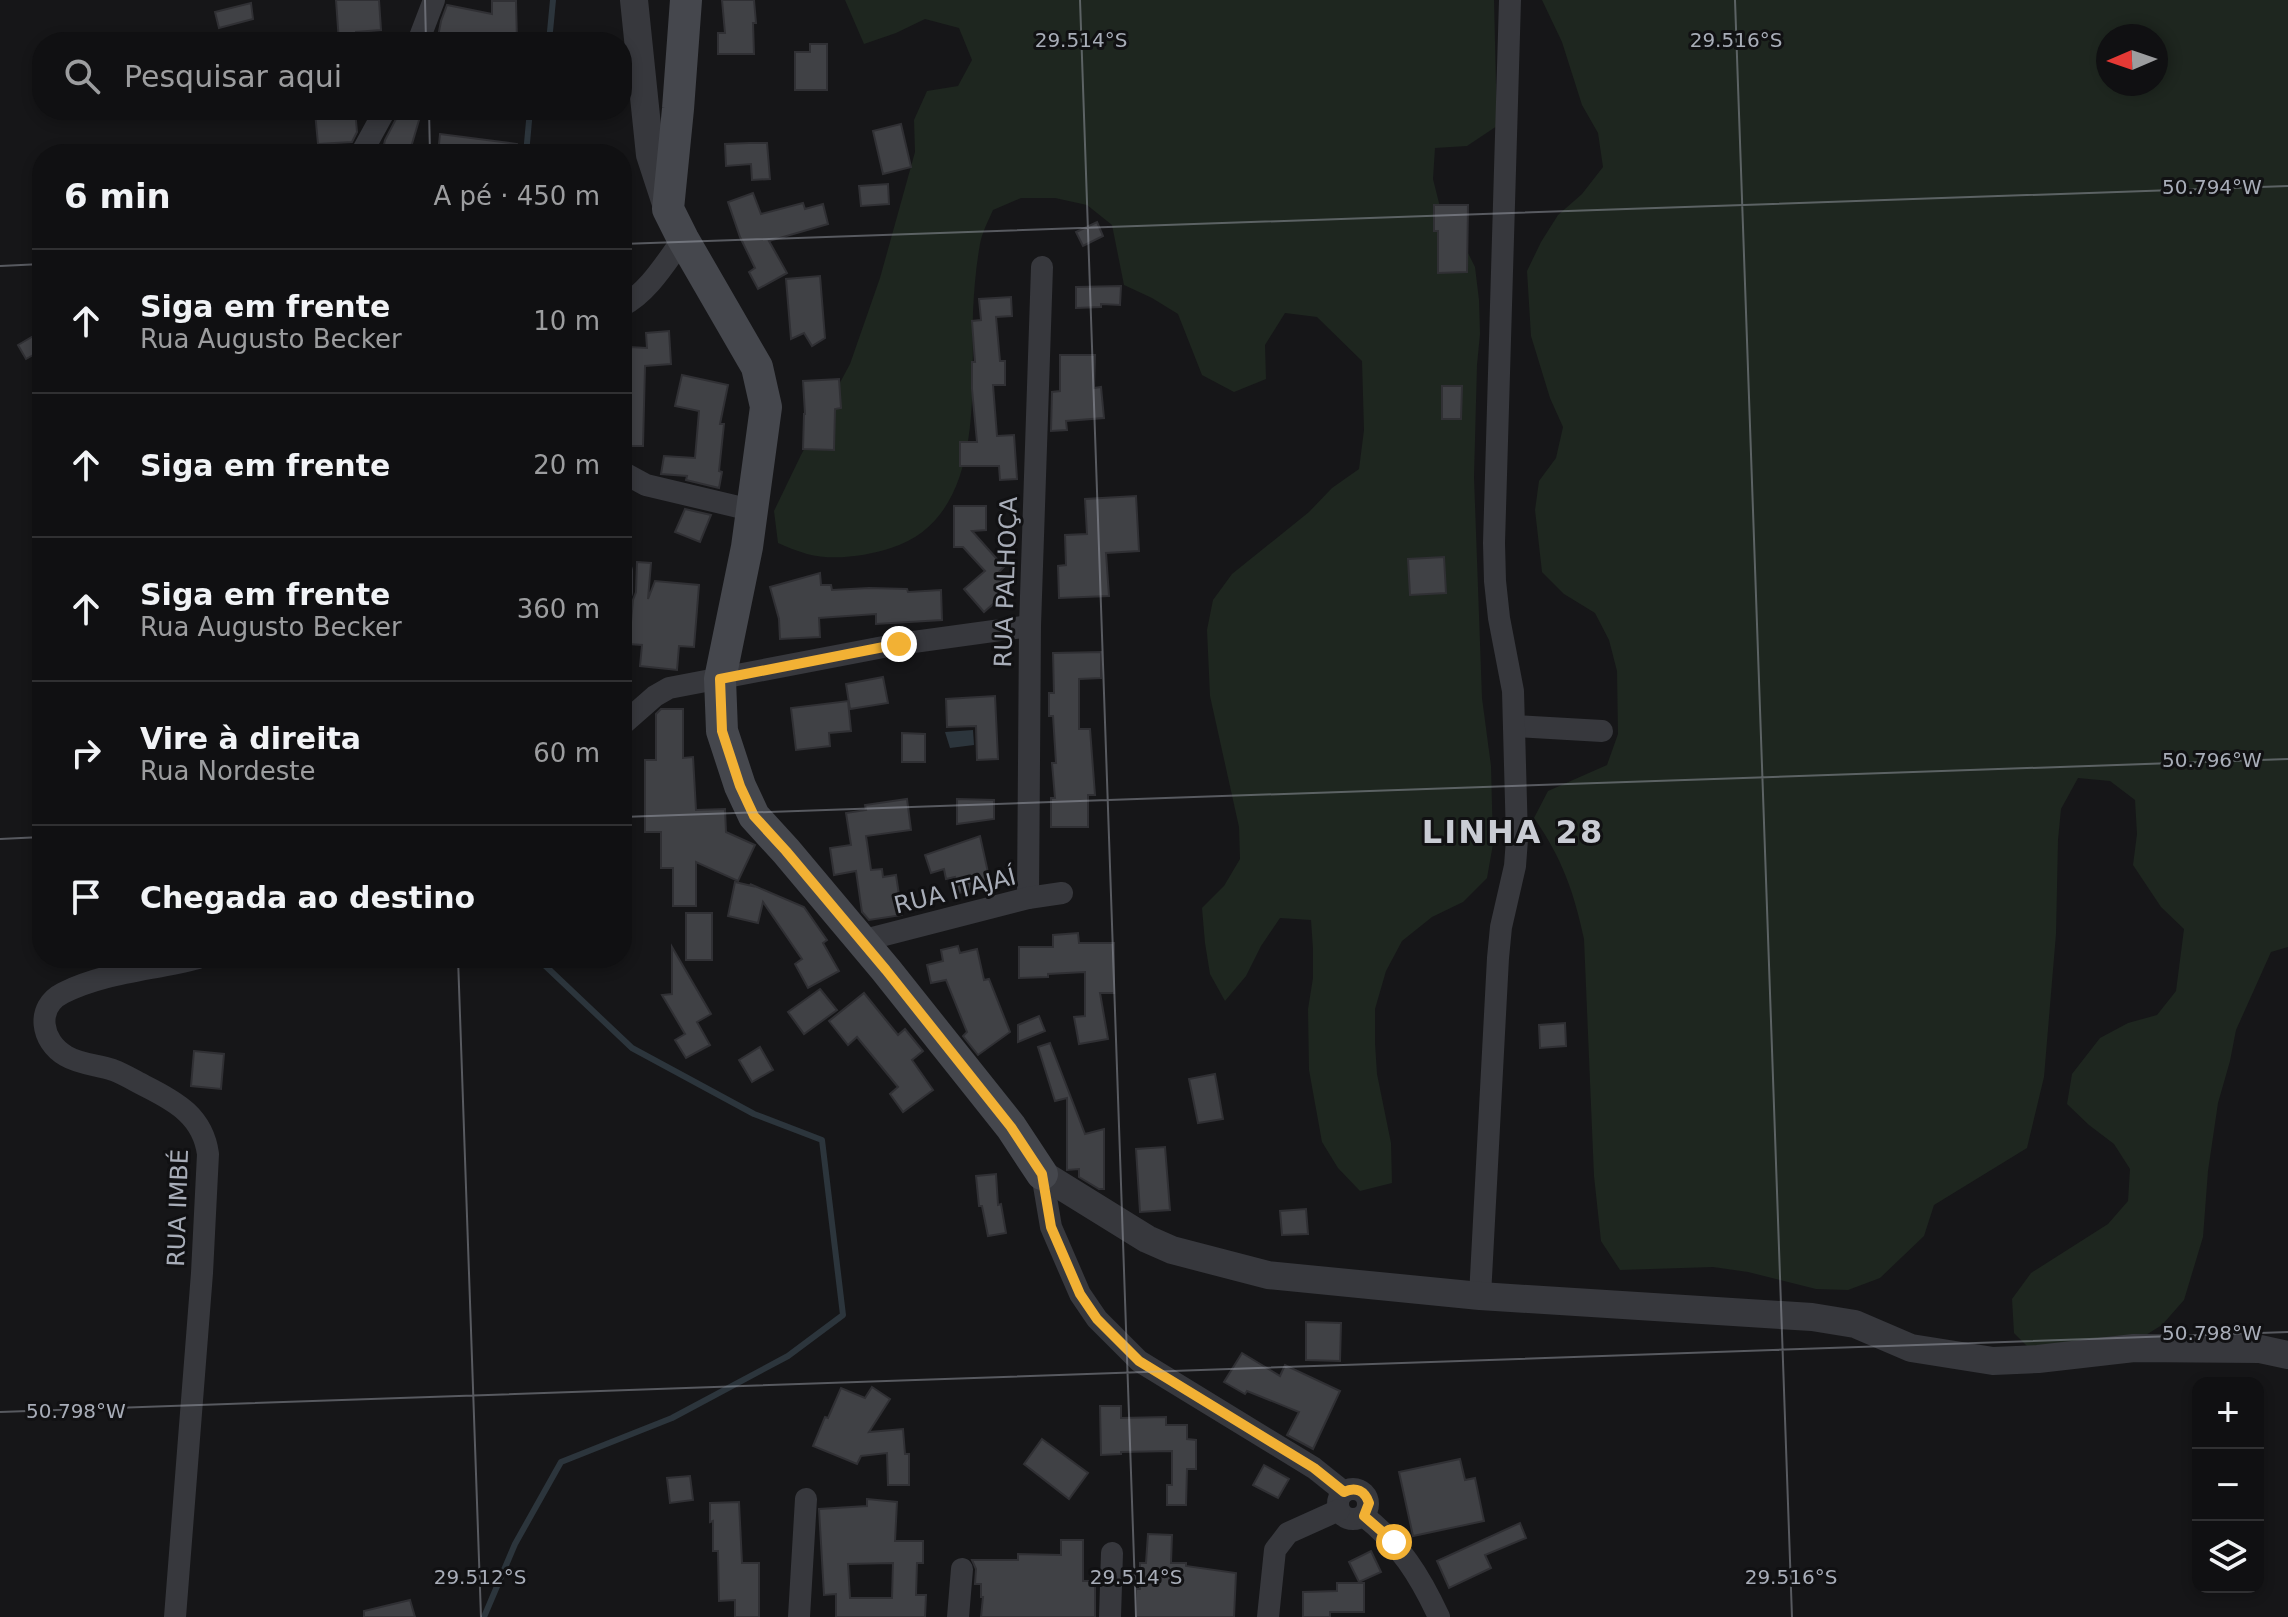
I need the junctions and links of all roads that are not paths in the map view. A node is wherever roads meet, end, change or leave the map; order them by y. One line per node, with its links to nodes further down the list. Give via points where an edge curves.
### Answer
1 (434, 0): 5 (street)
2 (634, 0): 8 (street, via 650,155)
3 (686, 0): 8 (main road)
4 (1510, 0): 17 (street, via 1494,543)
5 (422, 32)
6 (380, 120): 7 (street)
7 (366, 144)
8 (668, 209): 9 (main road)
9 (683, 239): 11 (street); 13 (main road, via 757,367 766,407)
10 (1042, 267): 14 (street, RUA PALHOÇA)
11 (632, 300)
12 (632, 477): 13 (street)
13 (751, 510): 15 (main road)
14 (1030, 626): 15 (street, via 899,644); 20 (street, RUA PALHOÇA)
15 (720, 679): 16 (street, via 669,688); 21 (main road, via 722,731 754,816)
16 (632, 716)
17 (1514, 726): 18 (street); 24 (street, via 1517,839 1498,958)
18 (1602, 731)
19 (1062, 893): 20 (street, RUA ITAJAÍ)
20 (1028, 898): 21 (street, RUA ITAJAÍ)
21 (861, 941): 23 (main road, via 1011,1127)
22 (159, 968): 30 (street, RUA IMBÉ, via 111,976 64,993 50,1002 44,1019 49,1041 66,1056 114,1070 167,1097 188,1113 206,1138 203,1257)
23 (1042, 1174): 24 (street, via 1172,1250 1268,1275); 27 (street, via 1051,1227 1080,1294 1097,1319 1139,1361 1314,1468)
24 (1480, 1296): 25 (street, via 1812,1317 1855,1324 1911,1348 1993,1361 2134,1348 2260,1349)
25 (2288, 1355)
26 (806, 1499): 31 (street)
27 (1341, 1501): 34 (street, via 1288,1533 1275,1550); 35 (street, via 1356,1489 1367,1497 1364,1516 1394,1542)
28 (1112, 1553): 33 (street)
29 (962, 1569): 32 (street)
30 (175, 1617)
31 (799, 1617)
32 (958, 1617)
33 (1110, 1617)
34 (1268, 1617)
35 (1439, 1617)

